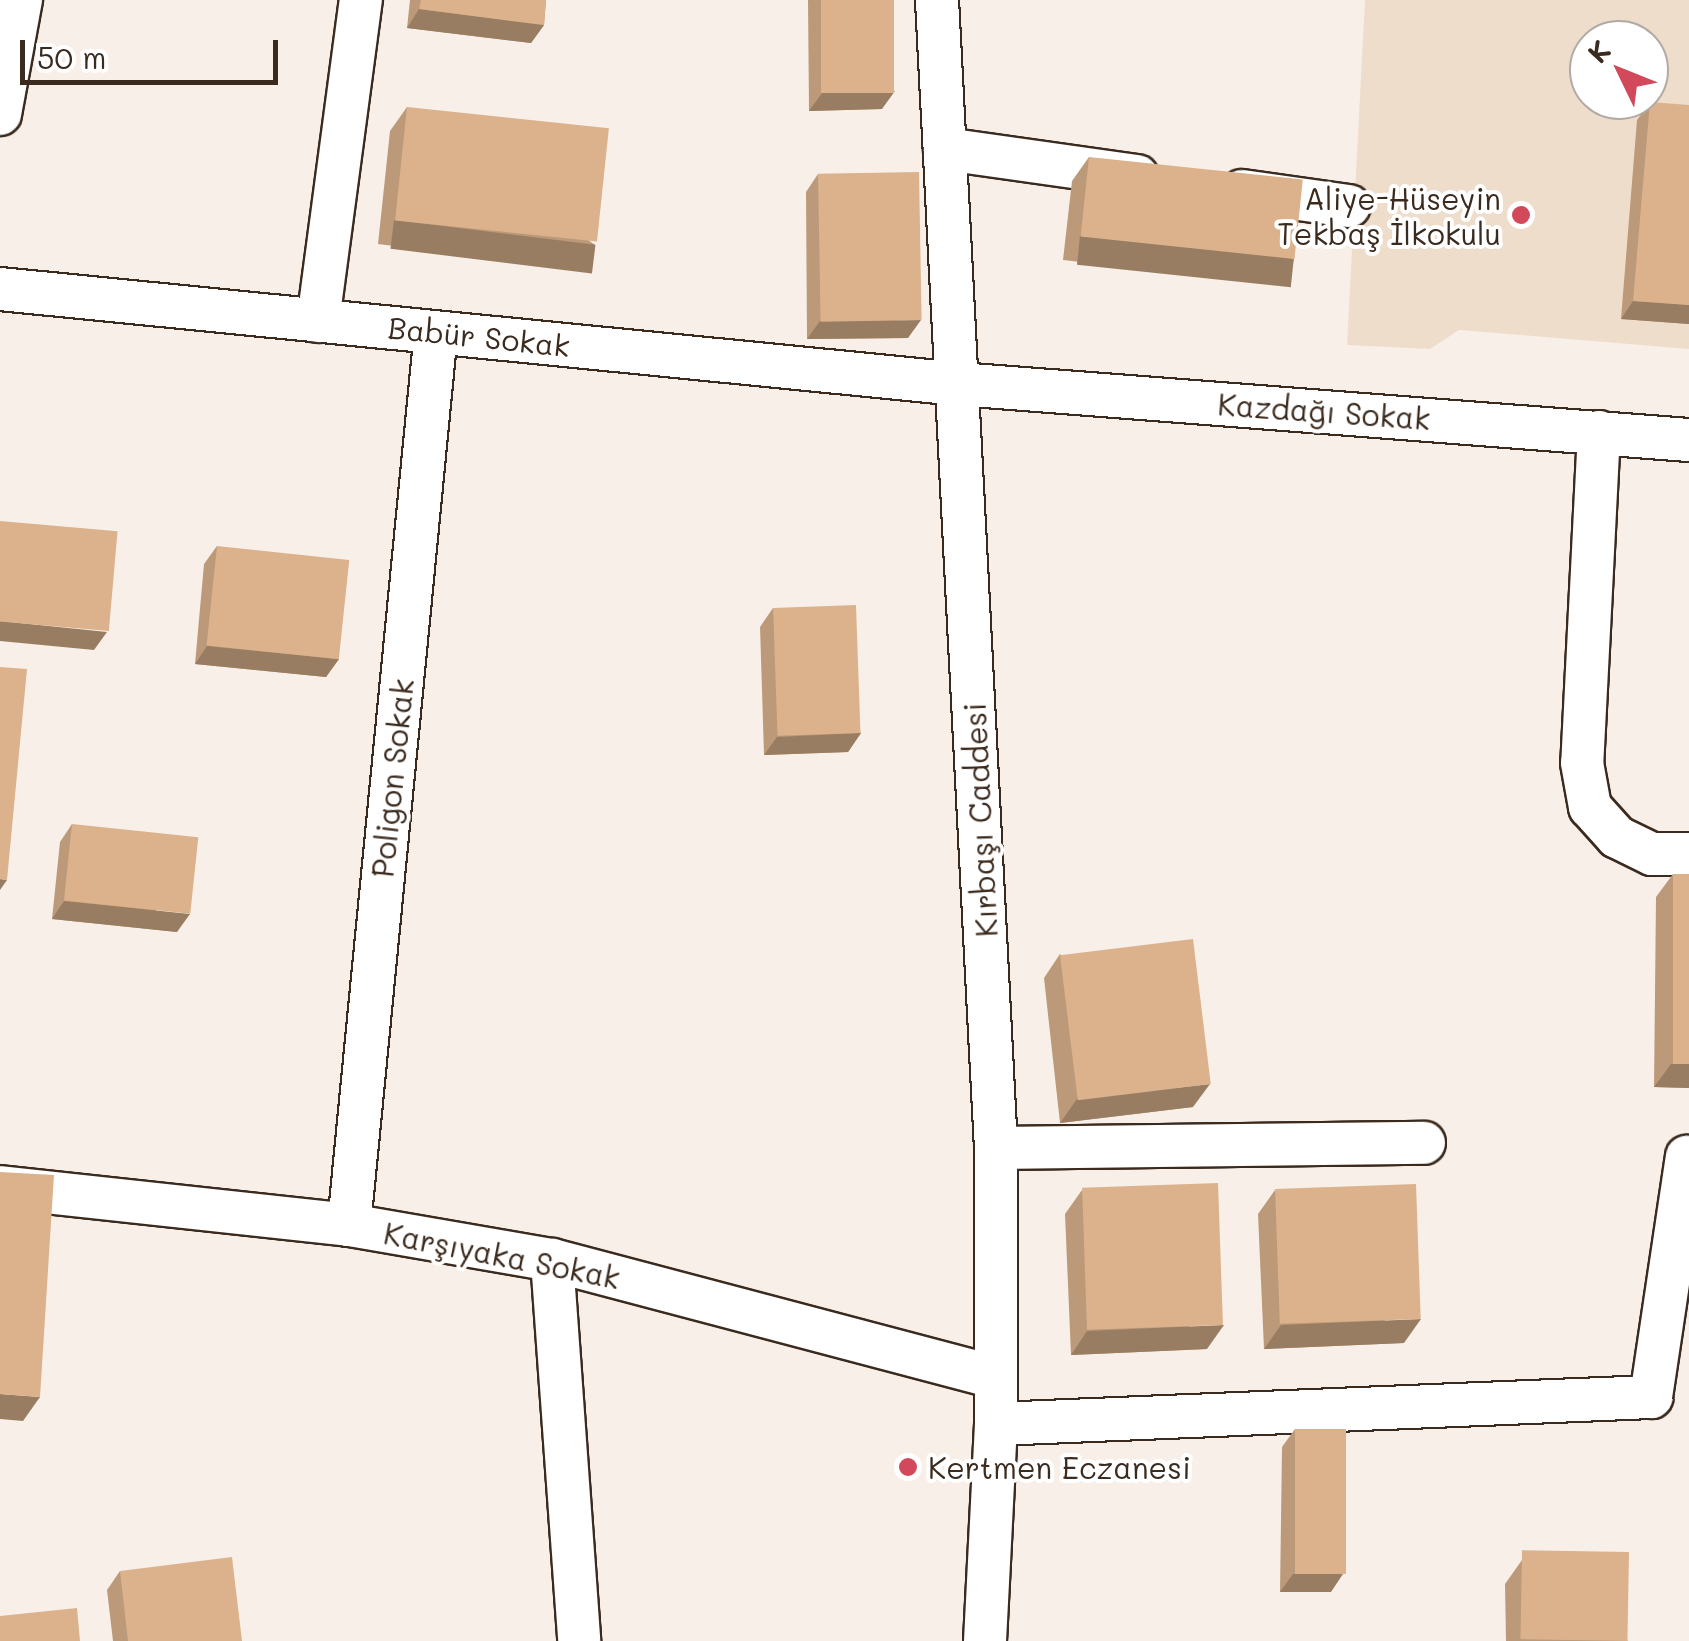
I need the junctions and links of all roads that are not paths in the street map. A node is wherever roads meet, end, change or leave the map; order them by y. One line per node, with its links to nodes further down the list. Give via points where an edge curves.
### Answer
1 (21, 0): 4 (street)
2 (361, 0): 8 (street)
3 (937, 0): 5 (street, Kırbaşı Caddesi)
4 (0, 114)
5 (945, 149): 6 (street); 10 (street, Kırbaşı Caddesi)
6 (1349, 206)
7 (0, 289): 8 (street, Babür Sokak)
8 (318, 321): 9 (street, Babür Sokak)
9 (436, 332): 10 (street, Babür Sokak); 18 (street, Poligon Sokak)
10 (959, 384): 11 (street, Kazdağı Sokak); 15 (street, Kırbaşı Caddesi)
11 (1599, 432): 12 (street, Kazdağı Sokak); 13 (street, via 1582,763 1590,807 1618,837 1652,854)
12 (1689, 440)
13 (1689, 854)
14 (1424, 1143): 15 (street)
15 (996, 1148): 21 (street, Kırbaşı Caddesi)
16 (1688, 1157): 20 (street)
17 (0, 1187): 18 (street, Karşıyaka Sokak)
18 (349, 1225): 19 (street, Karşıyaka Sokak)
19 (552, 1260): 21 (street, Karşıyaka Sokak); 23 (street)
20 (1675, 1329): 22 (street, via 1651,1397)
21 (995, 1378): 22 (street, Kırbaşı Caddesi)
22 (996, 1424): 24 (street, Kırbaşı Caddesi)
23 (579, 1641)
24 (985, 1641)

